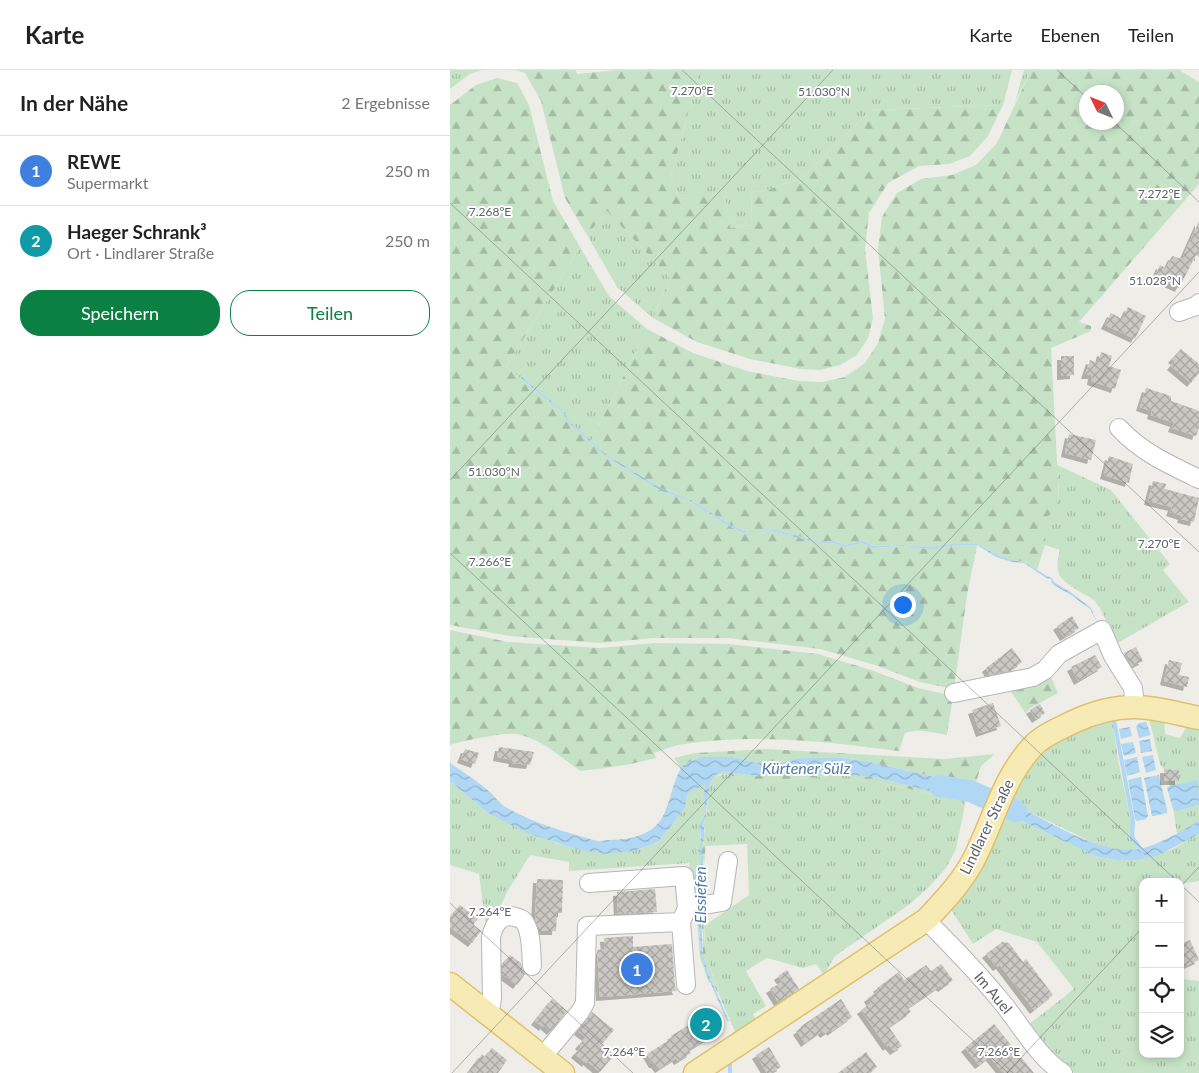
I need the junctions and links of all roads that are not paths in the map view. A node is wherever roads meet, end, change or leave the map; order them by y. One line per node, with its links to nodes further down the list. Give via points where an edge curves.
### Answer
1 (1199, 303): 2 (street)
2 (1179, 312)
3 (1119, 428): 4 (street, via 1130,441 1159,460)
4 (1199, 479)
5 (954, 693): 6 (street, via 1033,677 1045,670 1059,654 1102,630 1113,656 1133,688)
6 (1135, 707): 7 (main road, Lindlarer Straße); 11 (main road, Lindlarer Straße, via 1105,710 1081,718 1037,742 1005,789 975,857 962,878)
7 (1199, 718)
8 (728, 861): 10 (street, via 722,902)
9 (589, 883): 10 (street, via 684,876)
10 (691, 911): 14 (street); 16 (street, via 588,926 585,1003)
11 (926, 920): 17 (street, Im Auel, via 989,987); 19 (main road, Lindlarer Straße)
12 (532, 966): 15 (street, via 525,923 520,918 504,916 497,922 491,937)
13 (450, 984): 15 (main road)
14 (686, 985)
15 (490, 1015): 16 (main road)
16 (543, 1056): 18 (main road)
17 (1057, 1071)
18 (562, 1073)
19 (696, 1073)

